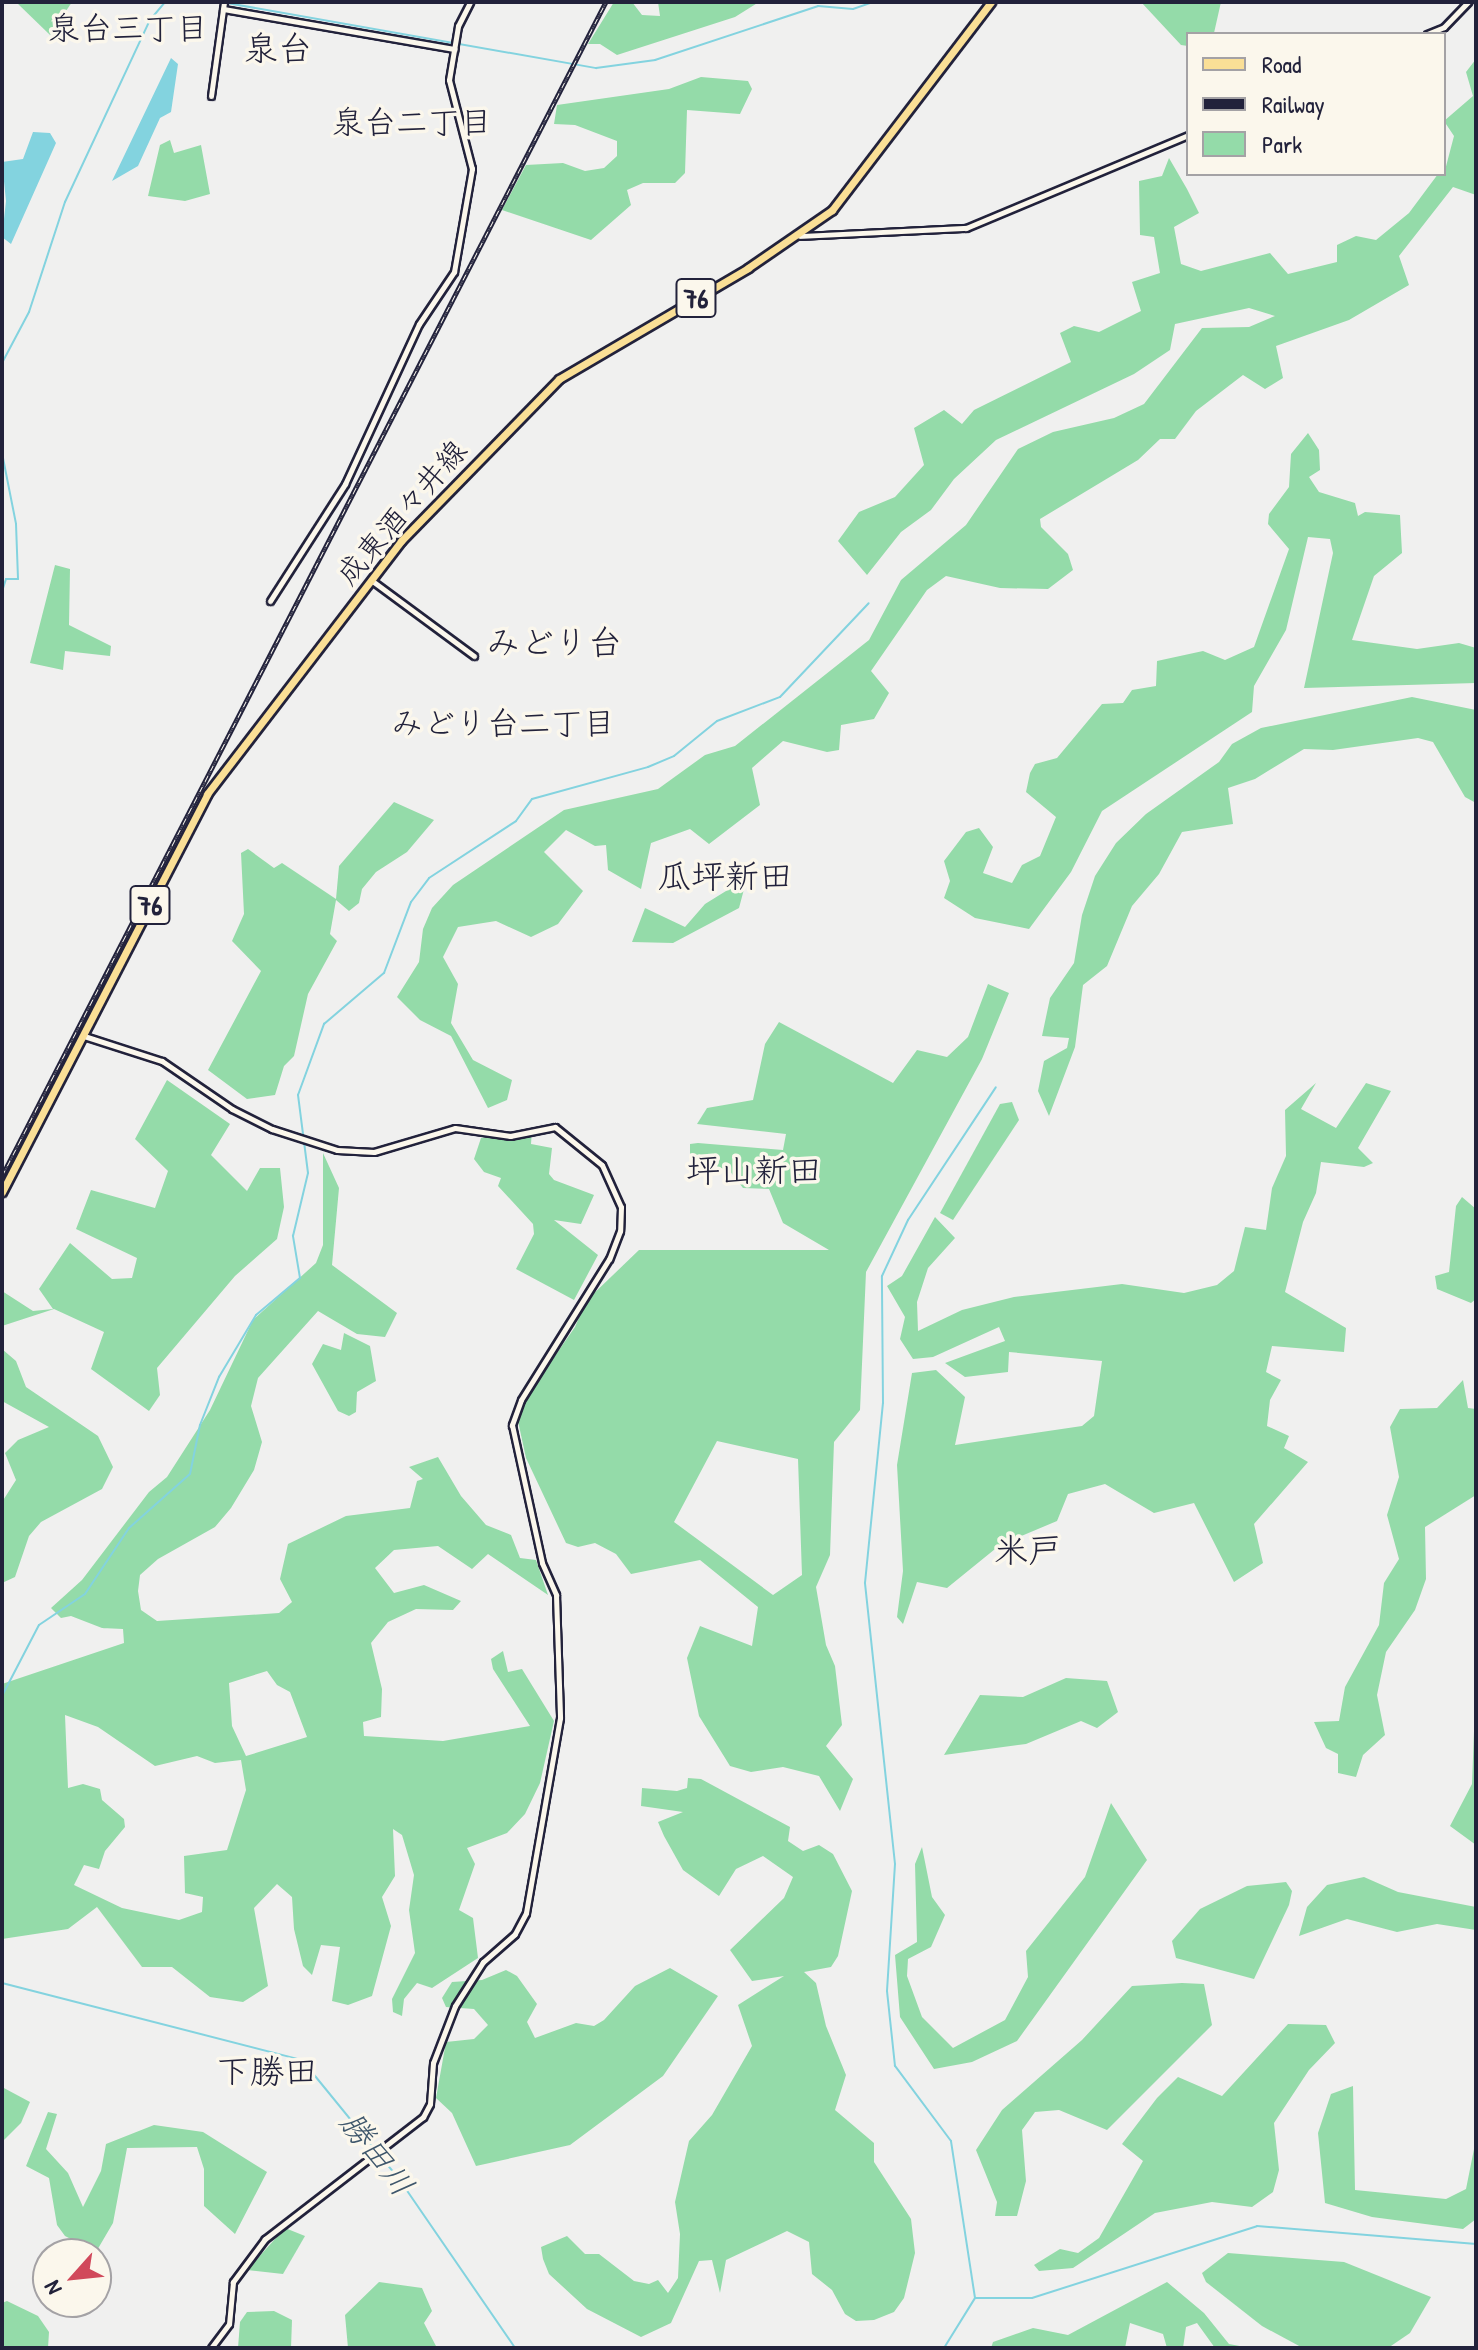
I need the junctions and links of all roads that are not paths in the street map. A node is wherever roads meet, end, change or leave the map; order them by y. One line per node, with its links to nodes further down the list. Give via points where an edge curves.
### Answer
1 (470, 2): 6 (street)
2 (991, 2): 9 (main road, 成東酒々井線 / 76, via 842,199)
3 (1468, 2): 5 (street)
4 (223, 5): 6 (street); 7 (street)
5 (1432, 32)
6 (455, 44): 11 (street, via 449,91 472,169 454,272 419,324 343,486)
7 (211, 96)
8 (1186, 136): 9 (street, via 966,228)
9 (800, 236): 10 (main road, 成東酒々井線 / 76, via 559,379 401,541)
10 (371, 580): 12 (street); 13 (main road, 成東酒々井線 / 76, via 207,794)
11 (270, 601)
12 (474, 656)
13 (84, 1036): 14 (main road, 成東酒々井線 / 76); 15 (street, via 162,1061 245,1116 337,1150 374,1152 455,1128 510,1136 555,1127 609,1174 621,1207 620,1231 609,1259 521,1400 512,1425 542,1563 556,1595 560,1718 526,1913 515,1934 483,1962 455,2006 433,2063 427,2111 265,2239 233,2282 229,2324)
14 (2, 1192)
15 (211, 2348)

